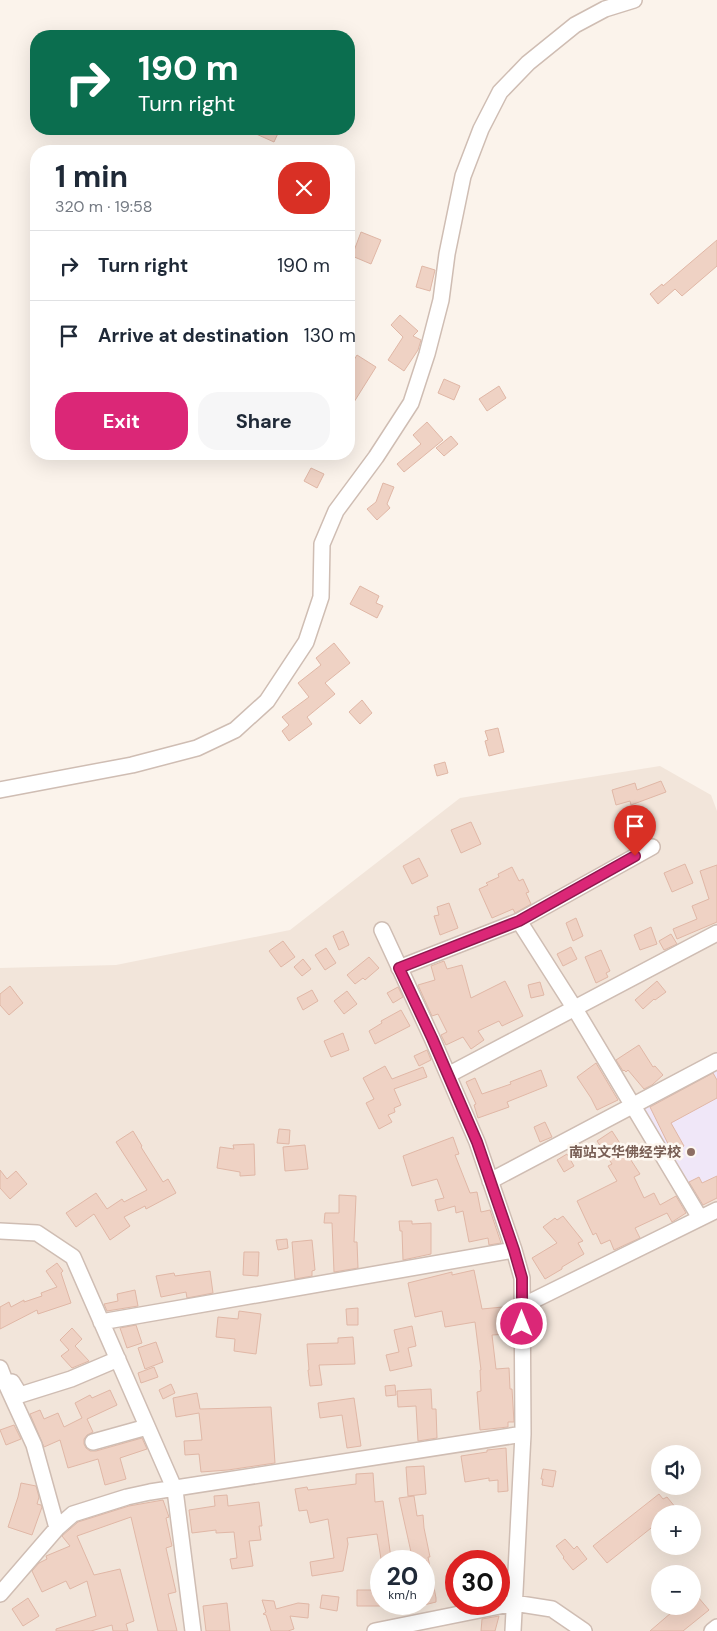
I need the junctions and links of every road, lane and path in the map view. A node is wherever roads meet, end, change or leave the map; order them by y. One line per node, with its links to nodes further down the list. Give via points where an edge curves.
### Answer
1 (634, 0): 2 (street, via 605,9 575,25 522,69 500,92 488,114 463,176 441,300 411,404 336,511 322,544 321,597 306,642 267,700 235,730 197,748 132,765)
2 (0, 790)
3 (652, 847): 4 (street)
4 (519, 921): 7 (street); 8 (street)
5 (382, 930): 7 (street)
6 (717, 934): 8 (street)
7 (399, 968): 10 (street)
8 (575, 1009): 10 (street); 11 (street)
9 (717, 1061): 11 (street)
10 (448, 1075): 12 (street)
11 (633, 1106): 12 (street); 14 (street)
12 (490, 1181): 16 (street)
13 (717, 1210): 14 (street)
14 (700, 1218): 17 (street)
15 (0, 1231): 18 (street, via 37,1233 73,1257)
16 (514, 1250): 17 (street, via 522,1278); 18 (street)
17 (522, 1306): 23 (street)
18 (101, 1322): 19 (street)
19 (118, 1359): 21 (street, via 71,1379 20,1395 12,1382); 22 (street)
20 (0, 1368): 21 (street)
21 (3, 1387): 26 (street, via 34,1445)
22 (147, 1427): 24 (street); 25 (street)
23 (523, 1434): 25 (street); 28 (street)
24 (93, 1442)
25 (175, 1490): 26 (street, via 127,1497 73,1514); 30 (street)
26 (57, 1528): 27 (street)
27 (0, 1594)
28 (514, 1603): 31 (street); 32 (street); 33 (street, via 552,1609)
29 (717, 1627): 34 (street)
30 (194, 1631)
31 (375, 1631)
32 (513, 1631)
33 (584, 1631)
34 (712, 1631)

